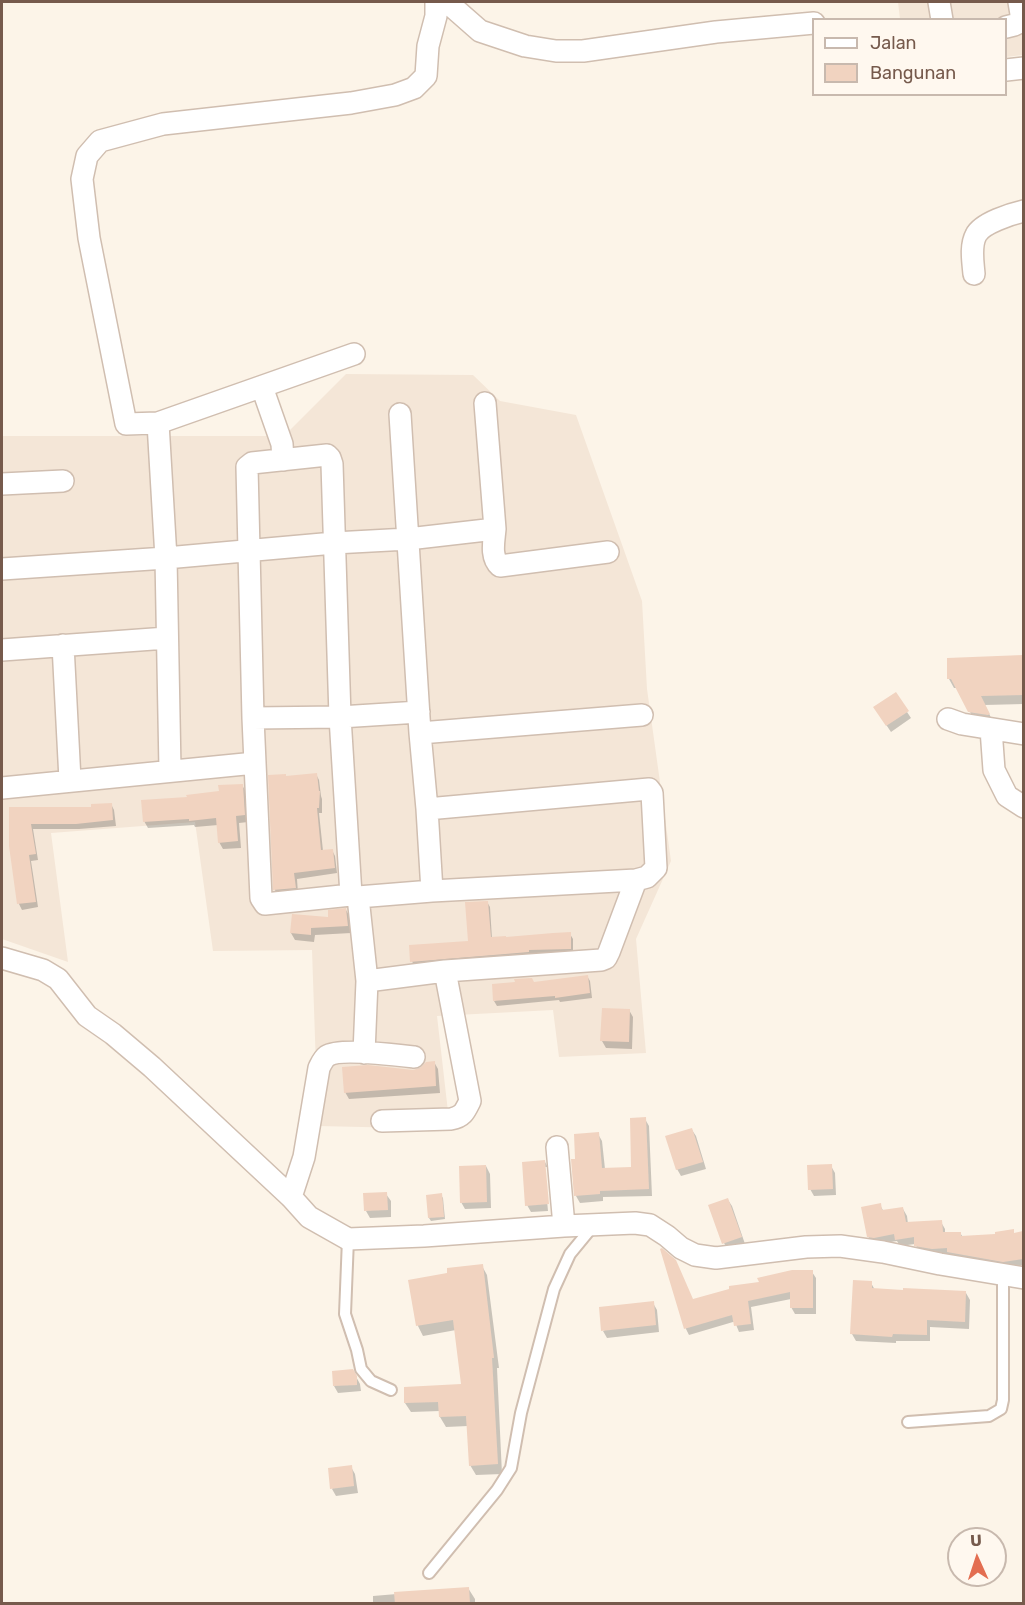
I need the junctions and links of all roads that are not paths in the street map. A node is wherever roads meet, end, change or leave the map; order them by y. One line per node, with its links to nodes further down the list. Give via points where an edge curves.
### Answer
1 (436, 2): 16 (street, via 426,76 414,88 351,103 163,124 100,141 87,156 82,179 89,238 126,424)
2 (447, 2): 6 (street, via 480,31 525,46 556,51)
3 (939, 2): 5 (street)
4 (1019, 2): 7 (street, via 1020,22)
5 (942, 18)
6 (812, 23)
7 (1007, 27)
8 (1023, 68): 9 (street)
9 (1007, 70)
10 (1023, 211): 11 (street, via 980,229 974,243)
11 (974, 274)
12 (354, 354): 13 (street)
13 (262, 387): 16 (street); 17 (street, via 282,444)
14 (484, 403): 20 (street)
15 (400, 414): 21 (street)
16 (158, 423): 25 (street)
17 (283, 460): 22 (street, via 327,455 330,458); 23 (street, via 247,467)
18 (63, 481): 19 (street)
19 (2, 484)
20 (495, 529): 21 (street); 24 (street, via 494,557 500,566)
21 (408, 539): 22 (street); 30 (street)
22 (334, 543): 23 (street); 32 (street)
23 (249, 551): 25 (street); 33 (street)
24 (608, 552)
25 (166, 558): 26 (street); 27 (street)
26 (2, 569)
27 (168, 638): 28 (street); 39 (street)
28 (63, 645): 29 (street); 40 (street)
29 (2, 650)
30 (419, 712): 32 (street); 36 (street)
31 (642, 715): 36 (street)
32 (340, 717): 33 (street); 46 (street)
33 (253, 718): 38 (street)
34 (948, 719): 35 (street)
35 (991, 729): 37 (street); 42 (street, via 994,770 1007,796)
36 (420, 733): 43 (street)
37 (1023, 734)
38 (255, 763): 39 (street); 46 (street, via 263,902)
39 (170, 770): 40 (street)
40 (70, 780): 41 (street)
41 (2, 788)
42 (1023, 807)
43 (427, 808): 44 (street, via 649,789 656,868 647,877); 45 (street)
44 (636, 880): 45 (street); 48 (street, via 606,958)
45 (432, 891): 46 (street)
46 (354, 896): 49 (street)
47 (2, 958): 54 (street, via 43,970 58,979 87,1016 152,1067)
48 (445, 971): 49 (street); 52 (street, via 470,1101 459,1118)
49 (367, 981): 50 (street)
50 (364, 1053): 51 (street); 54 (street, via 334,1053 325,1057 319,1068 304,1157)
51 (414, 1057)
52 (382, 1121)
53 (557, 1148): 56 (street)
54 (291, 1197): 57 (street, via 309,1217)
55 (594, 1225): 56 (street); 58 (street, via 650,1225 681,1248 716,1258 840,1246); 61 (lane, via 570,1254 554,1288 521,1413 511,1468 497,1491)
56 (564, 1226): 57 (street)
57 (348, 1239): 59 (lane, via 345,1314 361,1369 371,1381)
58 (1013, 1276): 60 (lane, via 1001,1409 989,1416)
59 (391, 1390)
60 (908, 1422)
61 (429, 1573)

